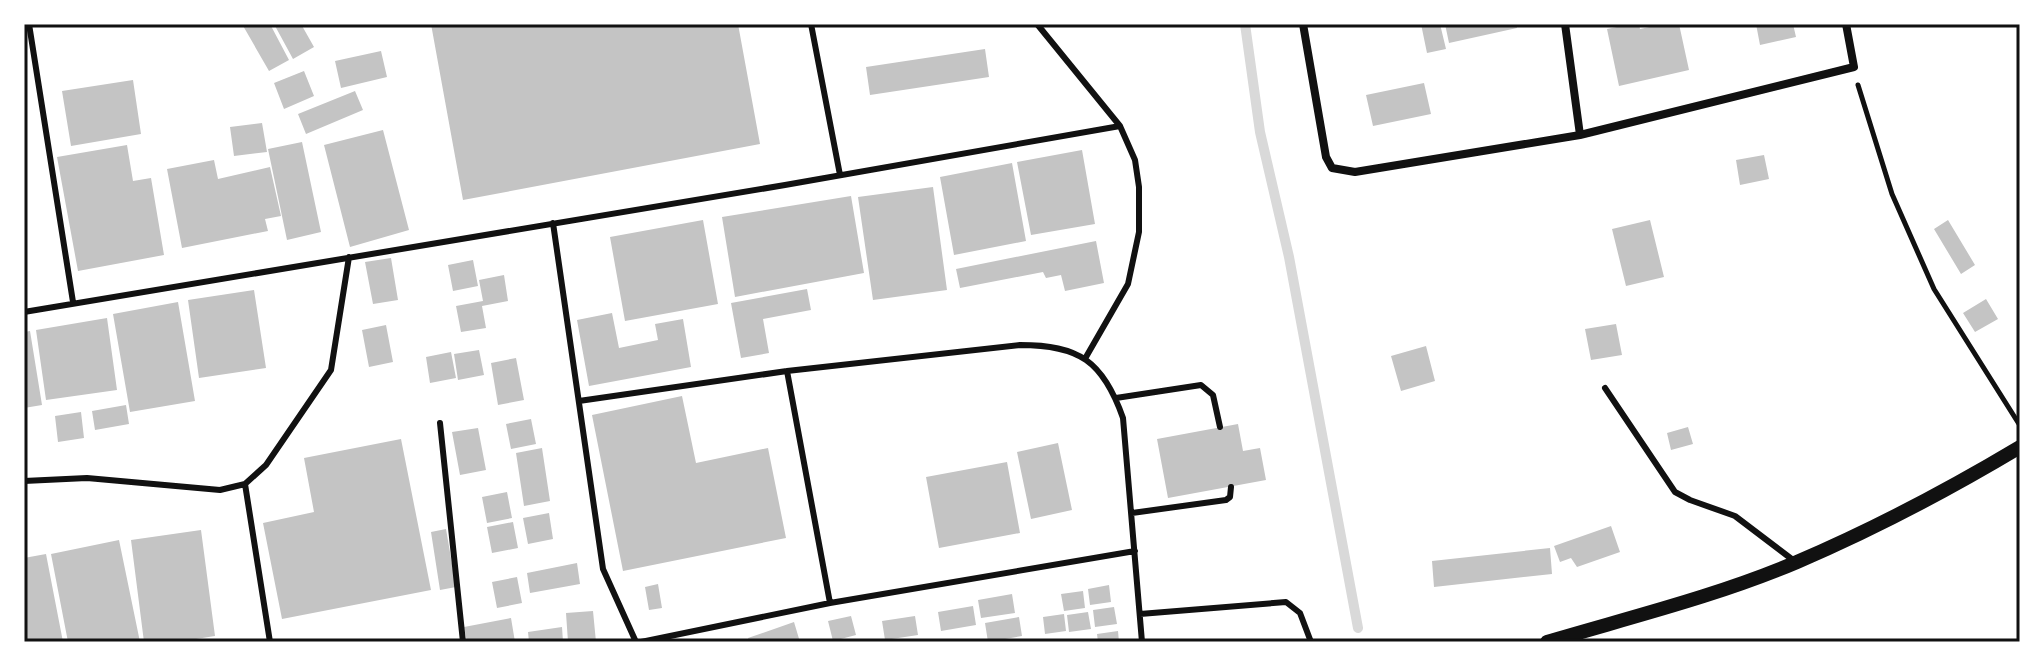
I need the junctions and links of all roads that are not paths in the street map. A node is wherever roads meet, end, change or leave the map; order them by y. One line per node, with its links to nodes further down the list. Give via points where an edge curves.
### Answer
1 (29, 24): 12 (lane)
2 (811, 24): 9 (lane)
3 (1037, 24): 7 (lane)
4 (1303, 24): 8 (street, via 1326,157 1336,170 1366,171)
5 (1565, 24): 8 (street)
6 (1846, 24): 8 (street, via 1854,67)
7 (1120, 126): 9 (lane); 14 (lane, via 1135,160 1139,232 1128,284)
8 (1580, 135)
9 (840, 175): 10 (lane)
10 (553, 223): 11 (lane); 18 (lane)
11 (349, 257): 12 (lane); 23 (lane, via 331,370 266,465)
12 (73, 302): 13 (lane)
13 (24, 312)
14 (1086, 357): 15 (lane, via 1050,345 1020,345); 17 (lane)
15 (787, 371): 18 (lane); 28 (lane)
16 (1605, 388): 27 (lane, via 1675,492 1735,516)
17 (1116, 398): 20 (lane, via 1201,385 1213,395); 25 (lane, via 1123,418)
18 (579, 401): 32 (lane, via 603,569)
19 (440, 423): 31 (lane)
20 (1220, 427)
21 (2020, 447): 27 (street, via 1912,508)
22 (24, 481): 23 (lane, via 87,478 220,490)
23 (245, 484): 30 (lane)
24 (1231, 487): 25 (lane, via 1226,500)
25 (1132, 513): 26 (lane)
26 (1135, 551): 28 (lane); 29 (lane)
27 (1796, 563): 35 (street)
28 (830, 603): 32 (lane)
29 (1140, 614): 33 (lane); 34 (lane, via 1286,602 1300,613)
30 (270, 642)
31 (463, 642)
32 (639, 642)
33 (1142, 642)
34 (1311, 642)
35 (1547, 642)

